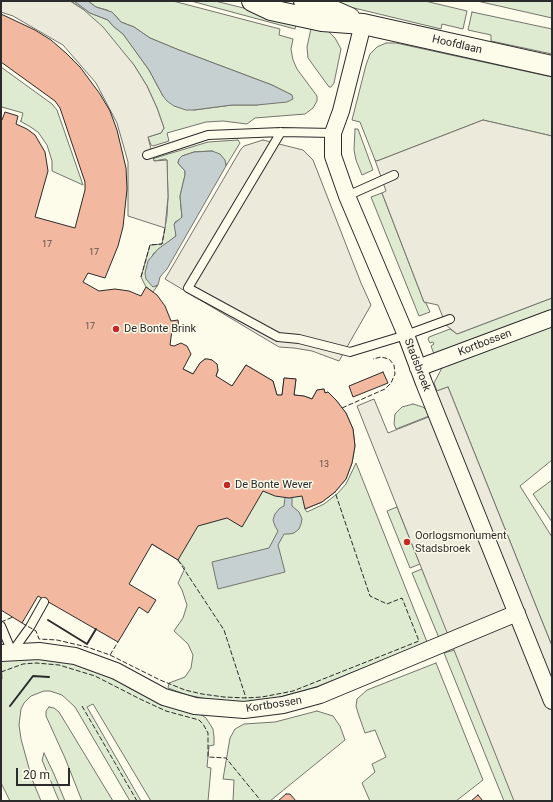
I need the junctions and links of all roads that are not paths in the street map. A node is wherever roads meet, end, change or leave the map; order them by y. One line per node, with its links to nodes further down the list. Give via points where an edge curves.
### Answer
1 (252, 1): 3 (street, Hoofdlaan, via 271,10 315,19)
2 (304, 1): 3 (street, Hoofdlaan, via 325,7)
3 (363, 24): 4 (street, Hoofdlaan); 6 (street, Stadsbroek)
4 (552, 66)
5 (281, 132): 6 (lane); 7 (lane, via 208,135); 12 (lane, via 188,288 278,337 299,339 350,352)
6 (333, 133): 9 (street, Stadsbroek, via 333,156)
7 (147, 155)
8 (394, 175): 9 (lane)
9 (347, 196): 12 (street, Stadsbroek)
10 (552, 318): 13 (street, Kortbossen)
11 (450, 319): 12 (lane)
12 (406, 335): 13 (street, Stadsbroek)
13 (418, 368): 15 (street, Stadsbroek)
14 (44, 602): 17 (lane, via 30,627)
15 (517, 613): 17 (street, Kortbossen, via 314,697 283,705 244,710 195,706 164,697 116,671 75,656 39,651); 18 (street, Stadsbroek)
16 (1, 626): 17 (lane)
17 (6, 652)
18 (552, 701)

